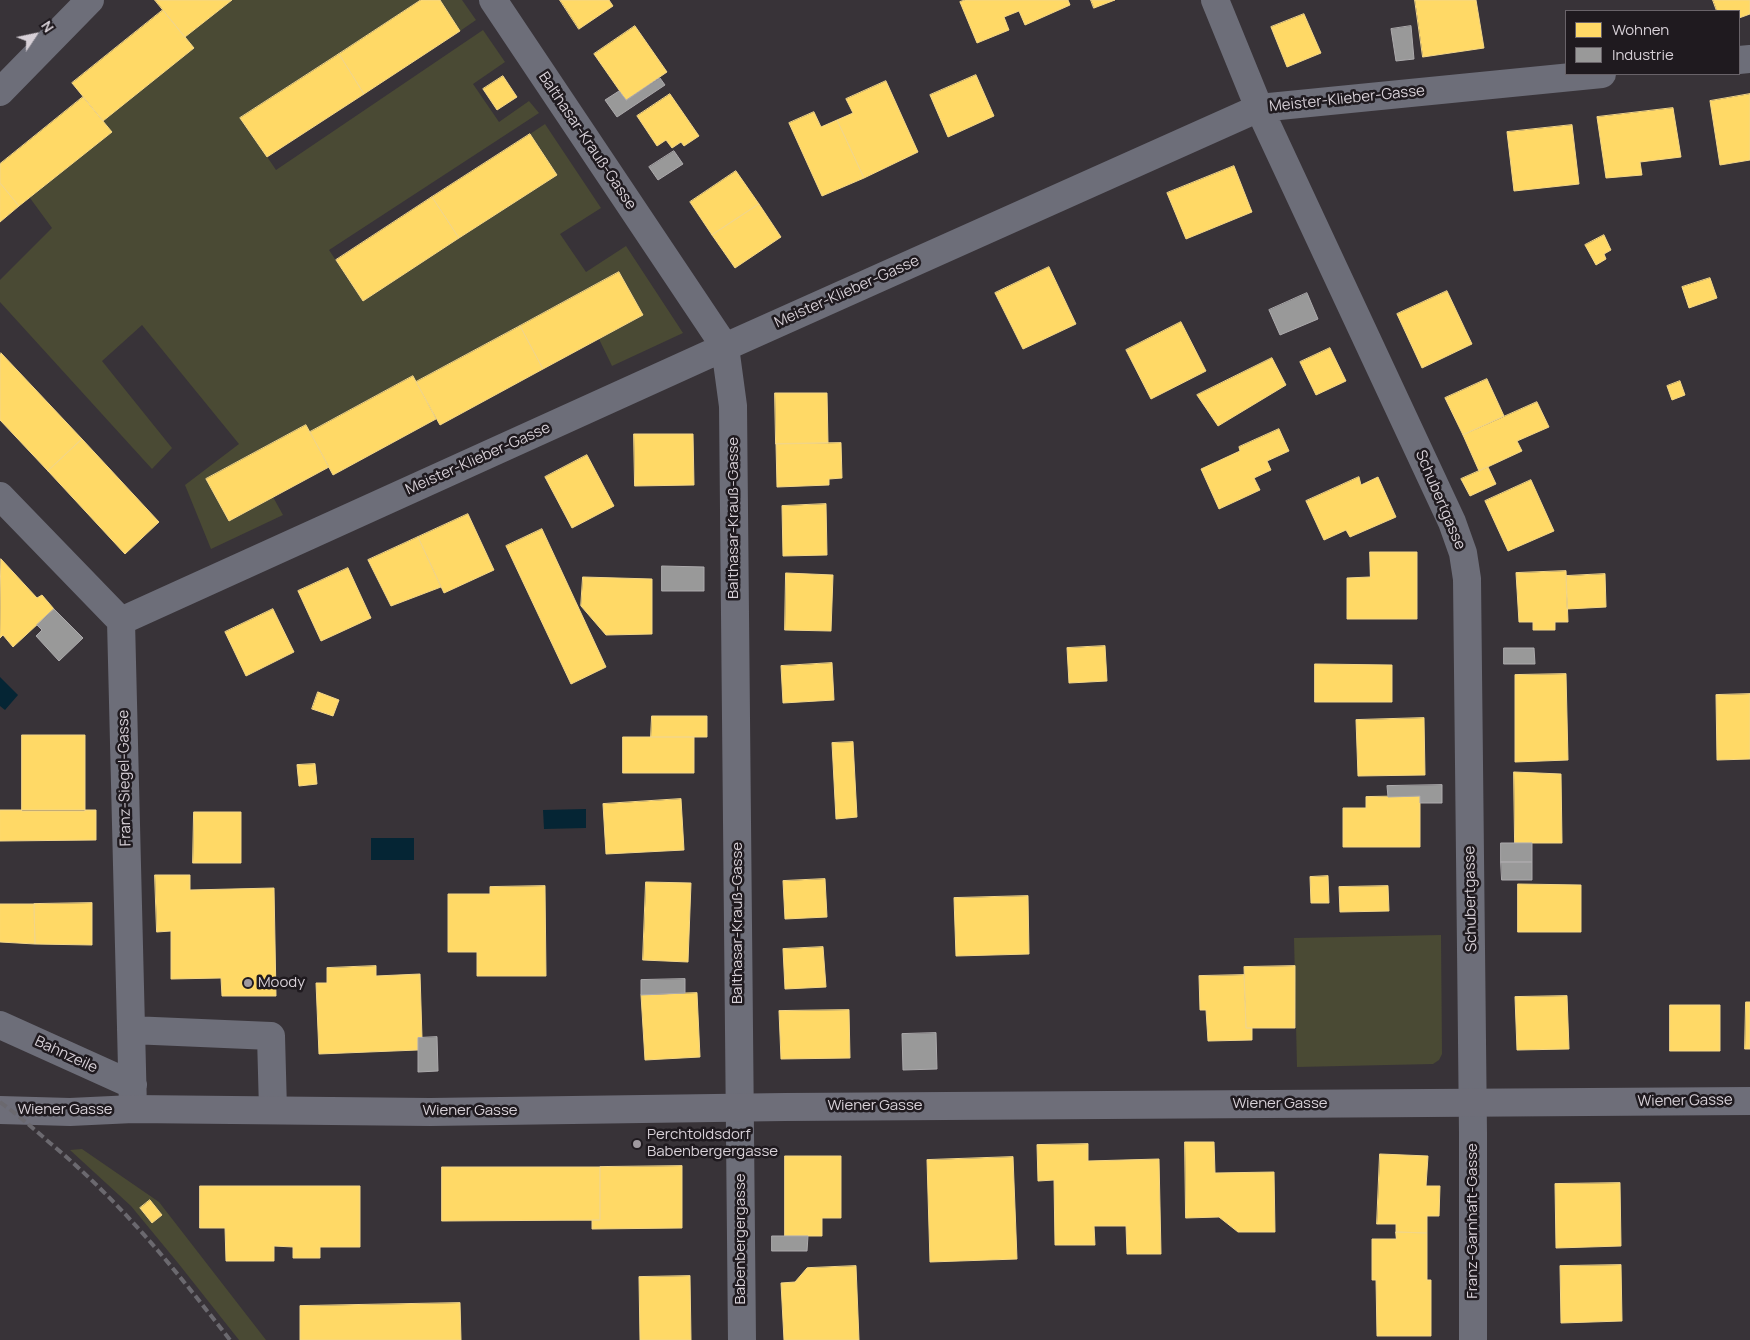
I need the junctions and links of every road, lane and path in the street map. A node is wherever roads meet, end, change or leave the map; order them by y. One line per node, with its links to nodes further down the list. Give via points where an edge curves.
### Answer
1 (90, 0): 5 (street)
2 (493, 0): 7 (street, Balthasar-Krauß-Gasse)
3 (1215, 0): 6 (street, Schubertgasse)
4 (1592, 75): 6 (street, Meister-Klieber-Gasse)
5 (0, 92)
6 (1259, 108): 7 (street, Meister-Klieber-Gasse); 14 (street, Schubertgasse, via 1452,522 1463,553 1468,579)
7 (725, 347): 9 (street, Meister-Klieber-Gasse); 15 (street, Balthasar-Krauß-Gasse, via 733,406)
8 (0, 496): 9 (street)
9 (121, 621): 11 (street, Franz-Siegel-Gasse)
10 (0, 1025): 12 (street, Bahnzeile)
11 (131, 1030): 12 (street, Franz-Siegel-Gasse); 17 (street, via 271,1036)
12 (133, 1097): 16 (main road, Wiener Gasse, via 70,1112); 17 (main road, Wiener Gasse)
13 (1750, 1101): 14 (main road, Wiener Gasse)
14 (1473, 1102): 15 (main road, Wiener Gasse); 19 (street, Franz-Garnhaft-Gasse)
15 (740, 1108): 17 (main road, Wiener Gasse, via 430,1112); 18 (street, Babenbergergasse)
16 (0, 1110)
17 (273, 1110)
18 (742, 1340)
19 (1472, 1340)

